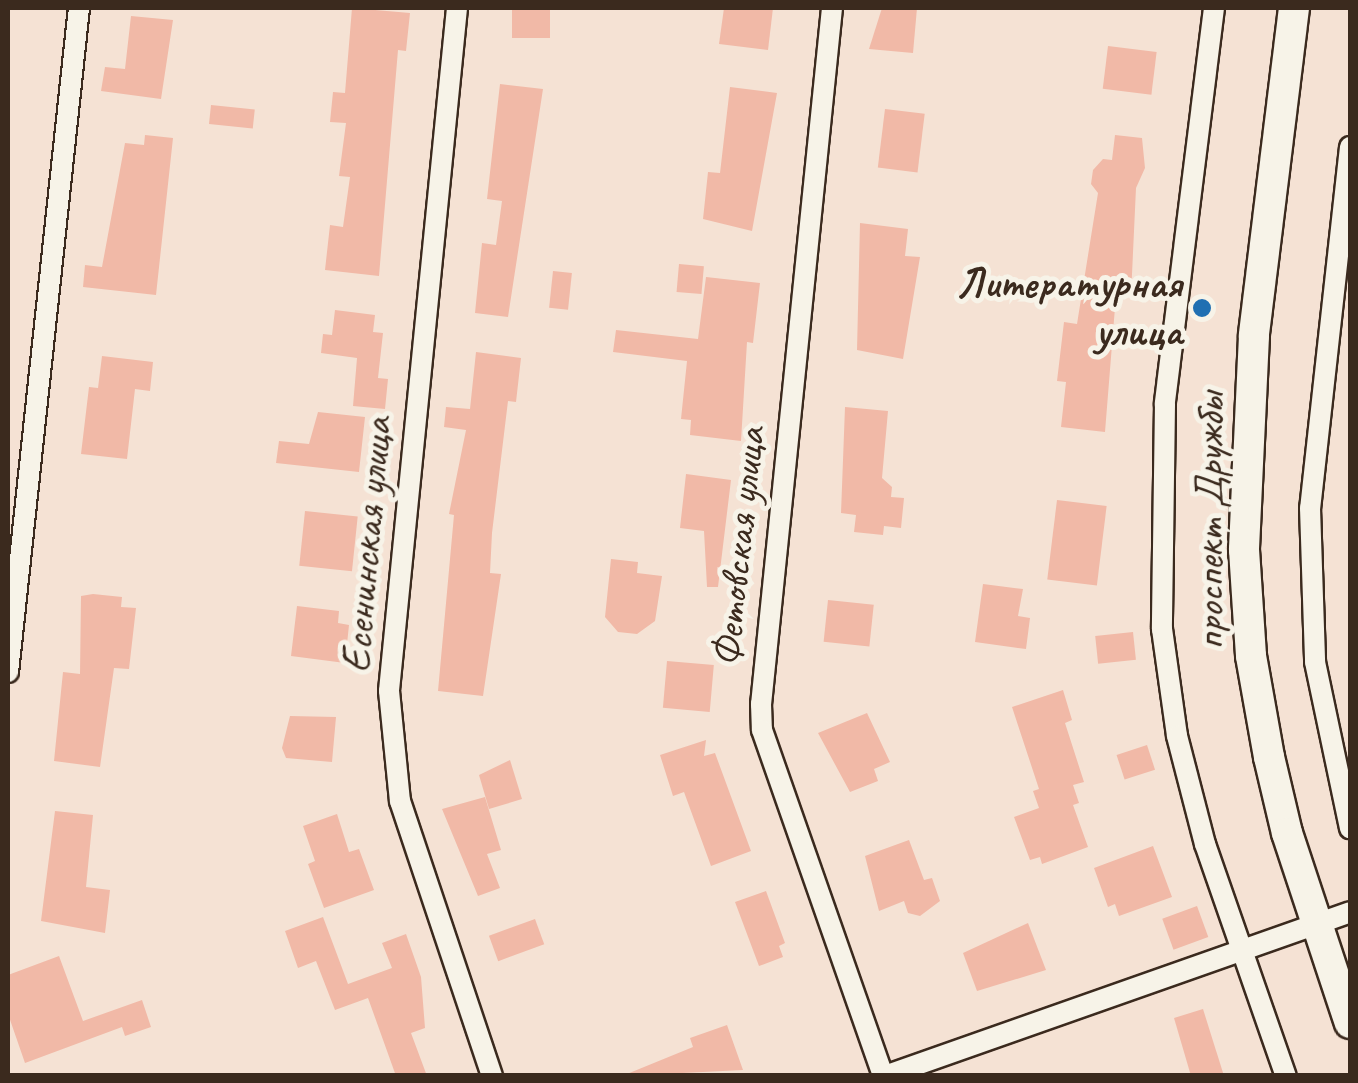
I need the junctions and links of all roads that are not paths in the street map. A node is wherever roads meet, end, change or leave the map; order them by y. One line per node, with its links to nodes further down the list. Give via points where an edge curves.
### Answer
1 (79, 8): 7 (street)
2 (456, 8): 13 (street, Есенинская улица, via 390,691 400,800)
3 (832, 8): 14 (street, Фетовская улица, via 762,730)
4 (1214, 8): 11 (street, via 1165,404 1162,629 1178,736)
5 (1294, 8): 10 (main road, проспект Дружбы, via 1254,336 1244,550 1251,656 1269,758)
6 (1350, 147): 8 (street, via 1310,508 1315,662)
7 (8, 672)
8 (1350, 828)
9 (1350, 912): 10 (street)
10 (1316, 927): 11 (street); 12 (main road, проспект Дружбы)
11 (1240, 951): 14 (street); 15 (street)
12 (1350, 1023)
13 (492, 1076)
14 (884, 1076)
15 (1286, 1076)

